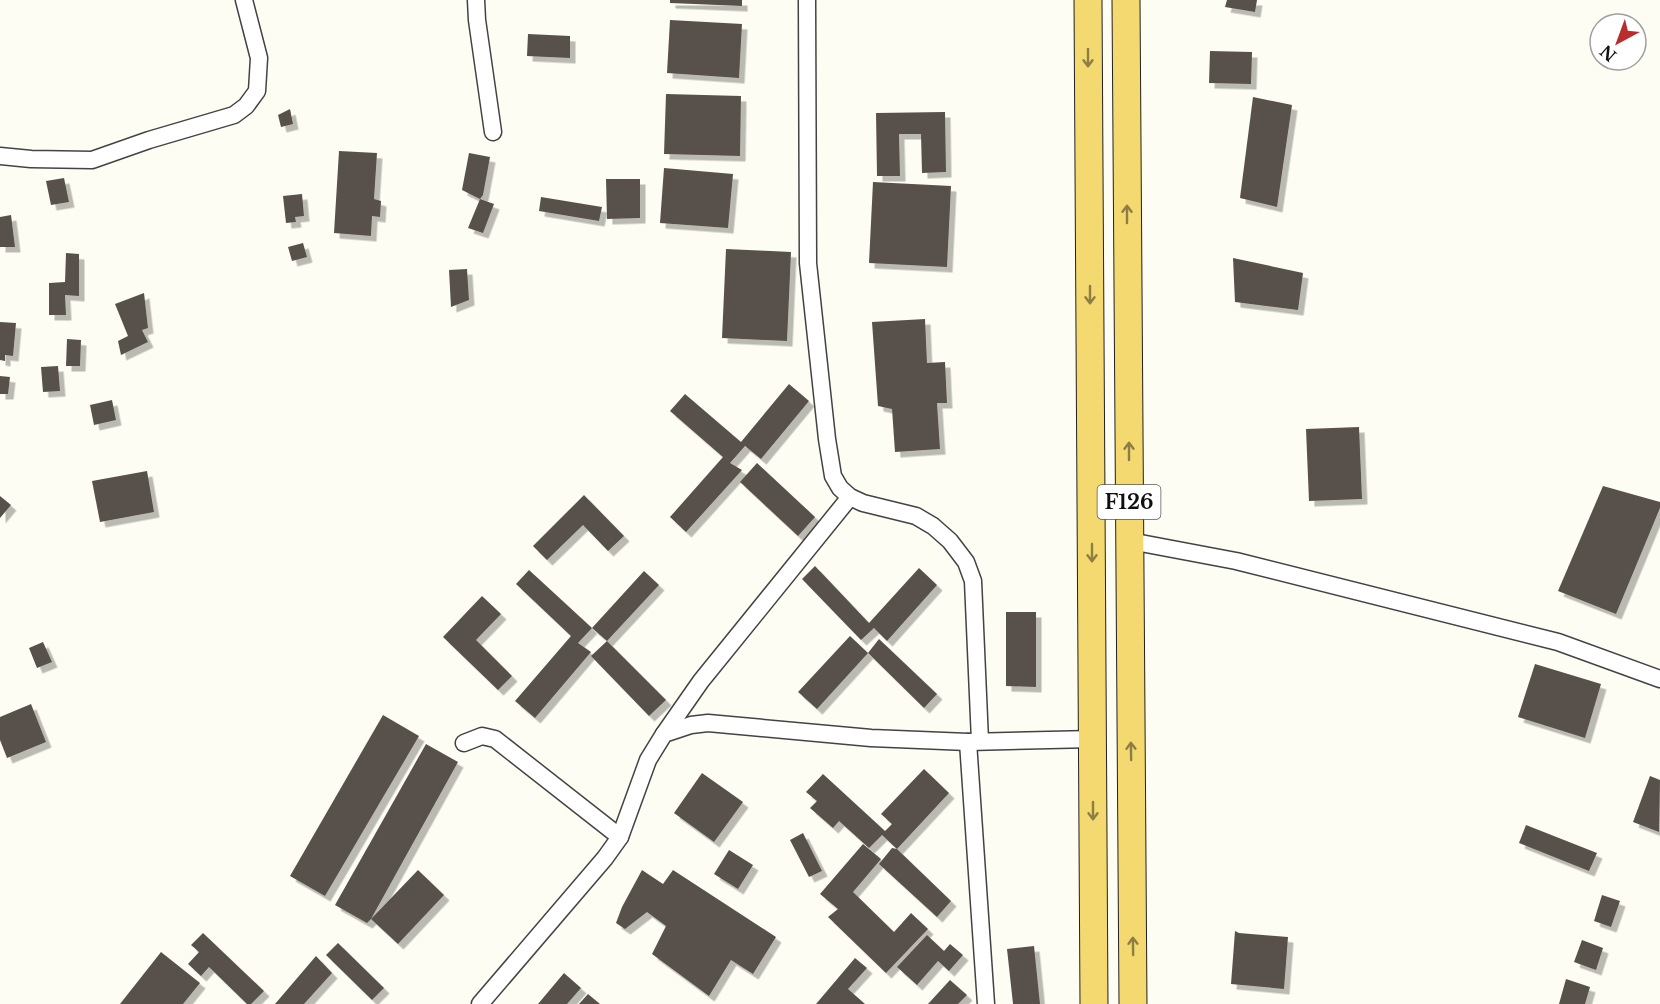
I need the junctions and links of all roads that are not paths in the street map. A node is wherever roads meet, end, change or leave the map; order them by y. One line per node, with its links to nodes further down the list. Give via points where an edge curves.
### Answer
1 (244, 0): 7 (street, via 259,58 257,91 234,115 92,160)
2 (476, 0): 6 (street)
3 (807, 0): 10 (street, via 808,263 833,476)
4 (1088, 0): 9 (main road, F126, one-way to 9)
5 (1126, 0): 8 (main road, F126, one-way to 5)
6 (494, 132)
7 (0, 156)
8 (1128, 257): 9 (main road); 11 (main road, F126, one-way to 8)
9 (1090, 259): 14 (main road, F126, one-way to 14)
10 (850, 497): 13 (street, via 700,681); 15 (street, via 916,516 950,541 966,562 973,581)
11 (1130, 541): 12 (street, via 1236,561 1558,642); 21 (main road, F126, one-way to 11)
12 (1660, 679)
13 (664, 734): 15 (street, via 708,723 870,738); 17 (street, via 648,760)
14 (1093, 739): 15 (street); 20 (main road, F126, one-way to 20)
15 (974, 741): 19 (street)
16 (464, 743): 17 (street, via 482,736 495,739)
17 (620, 837): 18 (street)
18 (480, 1004)
19 (986, 1004)
20 (1094, 1004)
21 (1133, 1004)

